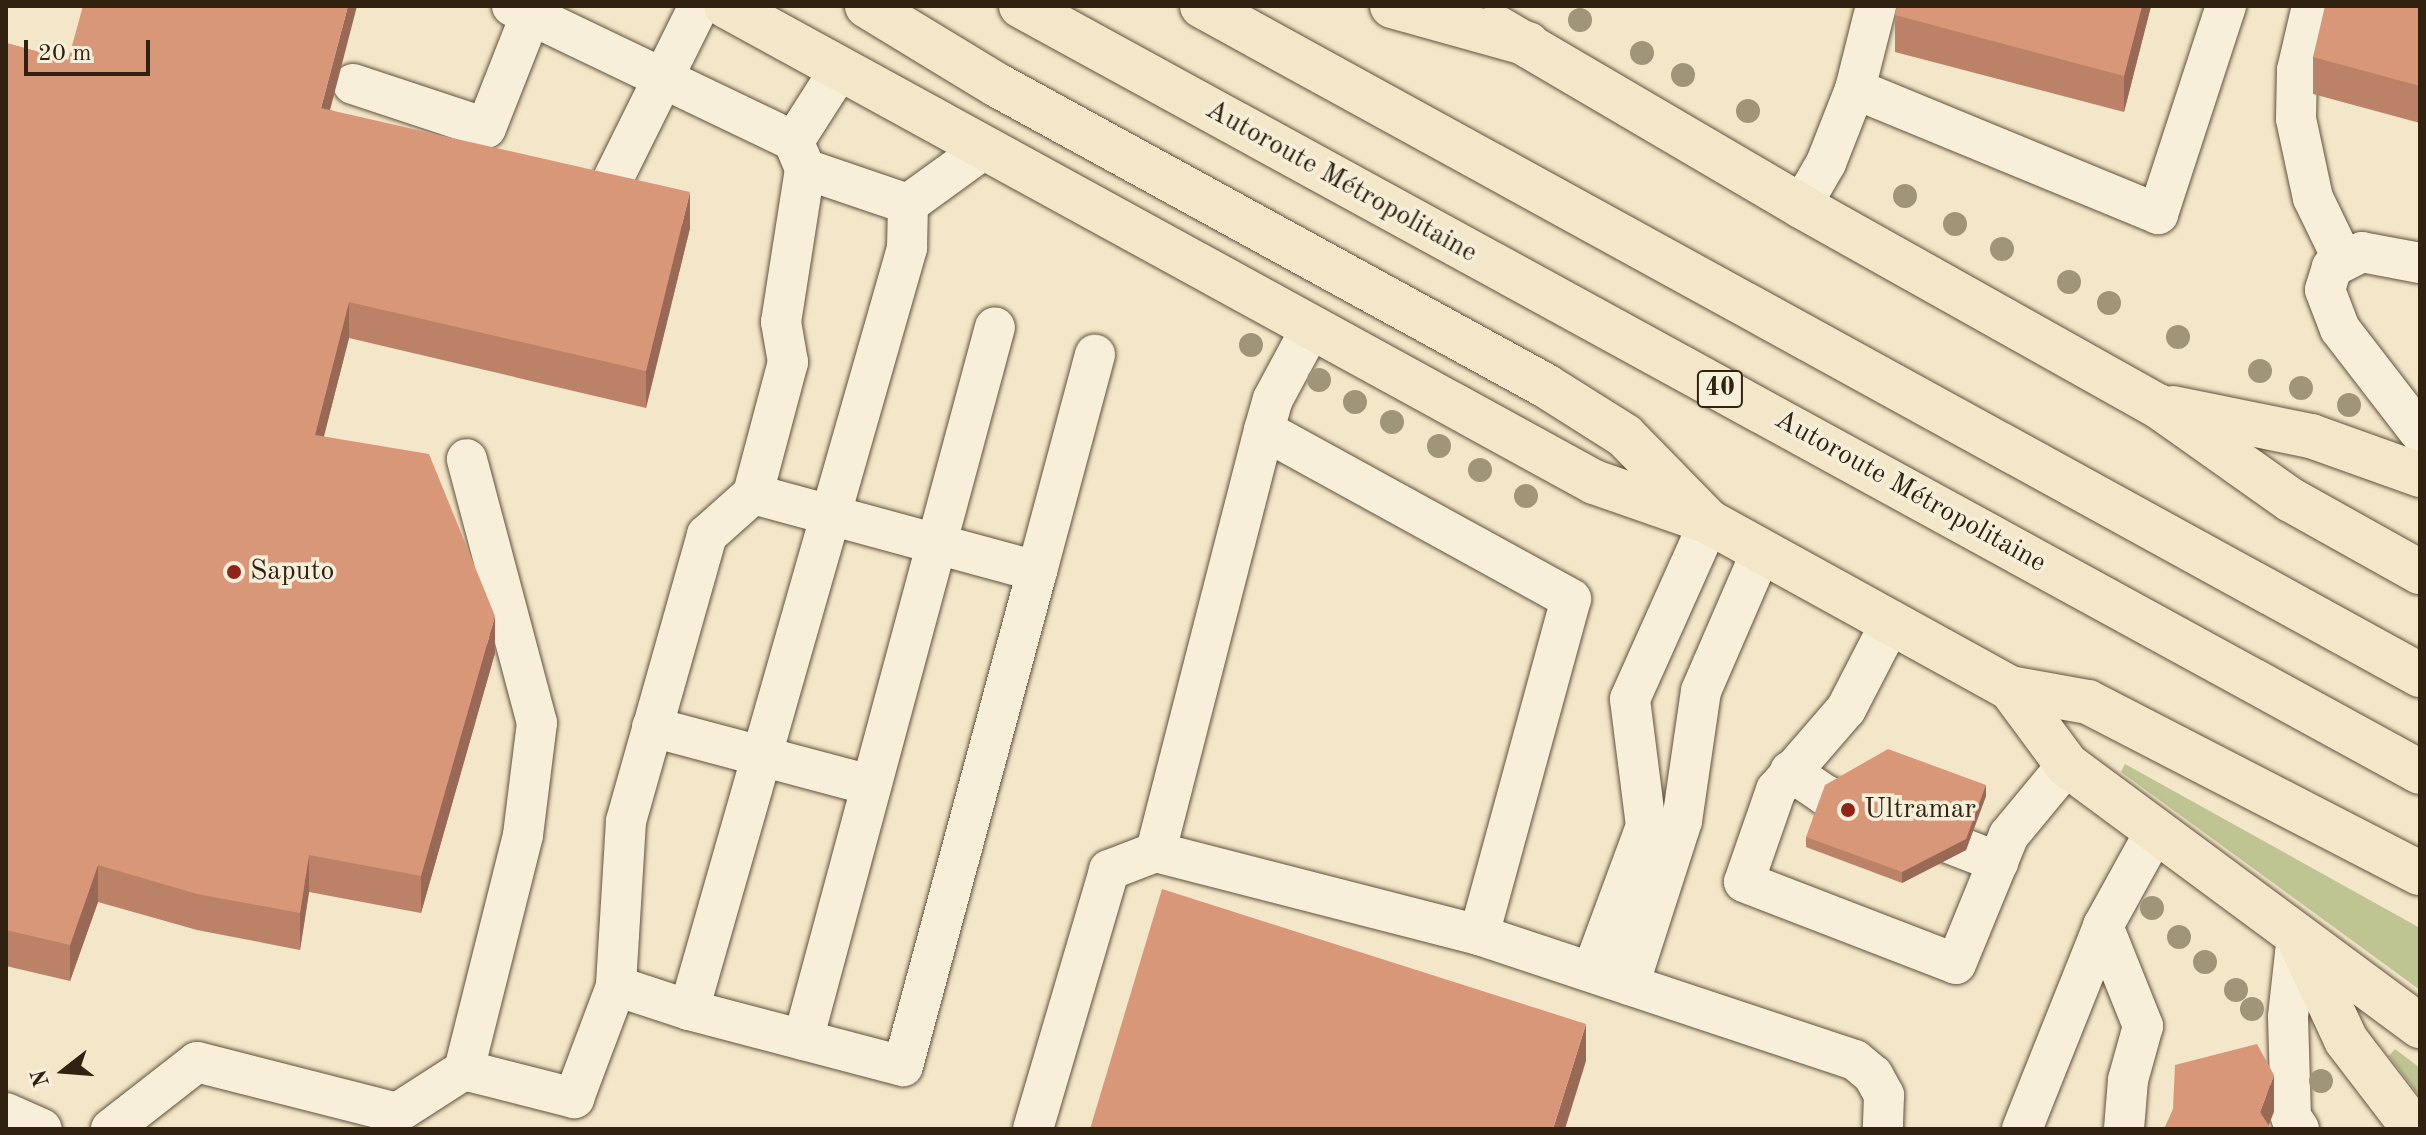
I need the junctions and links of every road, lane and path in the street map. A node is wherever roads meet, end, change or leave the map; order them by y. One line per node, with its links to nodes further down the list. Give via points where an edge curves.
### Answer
1 (699, 6): 14 (lane)
2 (726, 6): 13 (main road)
3 (867, 6): 34 (main road, via 1010,93 1546,386 1625,436)
4 (1021, 6): 46 (main road, Autoroute Métropolitaine / 40)
5 (1202, 6): 40 (main road)
6 (1392, 6): 12 (main road)
7 (1455, 6): 12 (main road)
8 (1876, 6): 16 (lane)
9 (2226, 6): 16 (lane, via 2158,214)
10 (2312, 6): 22 (lane, via 2297,70 2296,119 2313,198)
11 (526, 8): 14 (lane); 15 (lane, via 486,128)
12 (1528, 44): 21 (main road)
13 (840, 69): 17 (main road); 18 (lane)
14 (660, 76): 18 (lane); 19 (lane)
15 (353, 84)
16 (1855, 89): 21 (lane, via 1826,163)
17 (984, 149): 20 (lane); 25 (main road)
18 (799, 155): 20 (lane); 32 (lane, via 781,322 788,362)
19 (611, 183)
20 (908, 204): 33 (lane, via 907,248)
21 (1801, 206): 27 (main road)
22 (2343, 260): 23 (lane, via 2362,252); 29 (lane, via 2325,279 2330,310 2354,350)
23 (2420, 263)
24 (995, 327): 35 (lane)
25 (1311, 328): 28 (lane, via 1273,399); 34 (main road, via 1594,482)
26 (1095, 355): 37 (lane)
27 (2158, 406): 31 (main road, via 2311,436); 38 (main road, via 2291,500)
28 (1264, 430): 49 (lane); 53 (lane, via 1571,599)
29 (2420, 433)
30 (467, 459): 61 (lane, via 537,723 523,835)
31 (2420, 475)
32 (753, 494): 33 (lane); 42 (lane, via 707,535)
33 (829, 515): 35 (lane); 43 (lane)
34 (1709, 522): 36 (main road); 55 (lane, via 1630,699 1646,826)
35 (933, 543): 37 (lane); 47 (lane)
36 (1762, 550): 39 (main road); 56 (lane, via 1701,691 1682,821)
37 (1037, 571): 60 (lane, via 903,1066)
38 (2420, 572)
39 (1891, 622): 41 (main road); 45 (lane, via 1846,709)
40 (2420, 675)
41 (2010, 688): 44 (main road); 51 (main road, via 2088,702)
42 (652, 727): 43 (lane); 57 (lane, via 626,821)
43 (760, 756): 47 (lane); 58 (lane)
44 (2067, 765): 48 (main road); 50 (lane, via 2018,823)
45 (1790, 771): 50 (lane, via 1825,795); 50 (lane, via 1776,790 1744,882 1956,964)
46 (2420, 772)
47 (870, 785): 60 (lane)
48 (2156, 830): 52 (lane); 54 (main road)
49 (1156, 852): 53 (lane); 65 (lane, via 1109,870)
50 (1998, 862)
51 (2420, 873)
52 (2103, 926): 67 (lane); 68 (lane, via 2143,1026 2128,1080)
53 (1479, 935): 55 (lane)
54 (2297, 935): 59 (main road); 69 (lane, via 2288,1017 2291,1117); 70 (main road, via 2346,1040)
55 (1592, 972): 56 (lane)
56 (1629, 985): 66 (lane, via 1855,1060 1873,1075 1884,1095)
57 (616, 986): 58 (lane); 61 (lane, via 574,1098)
58 (689, 1010): 60 (lane)
59 (2420, 1026)
60 (803, 1040)
61 (464, 1070): 64 (lane, via 397,1113 197,1062)
62 (6, 1113): 63 (lane)
63 (42, 1129)
64 (111, 1129)
65 (1033, 1129)
66 (1883, 1129)
67 (2022, 1129)
68 (2124, 1129)
69 (2299, 1129)
70 (2414, 1129)

